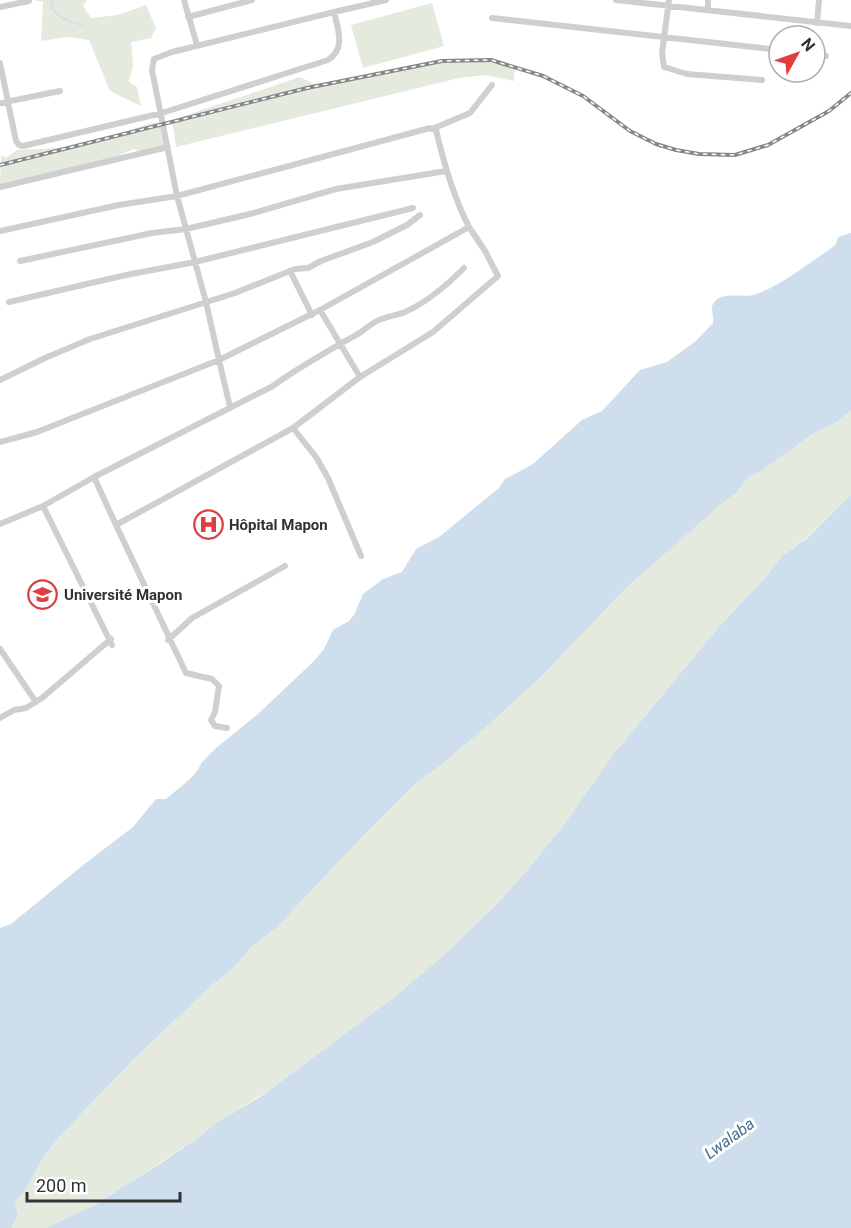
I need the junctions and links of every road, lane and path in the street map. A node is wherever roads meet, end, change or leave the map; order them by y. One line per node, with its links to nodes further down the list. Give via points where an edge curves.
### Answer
1 (184, 0): 14 (street)
2 (252, 0): 9 (street)
3 (386, 0): 13 (street)
4 (616, 0): 8 (street)
5 (708, 0): 12 (street)
6 (819, 0): 16 (street)
7 (29, 1): 11 (street)
8 (625, 1): 10 (street)
9 (224, 3): 14 (street)
10 (669, 3): 12 (street); 18 (street)
11 (0, 7)
12 (708, 10): 16 (street)
13 (334, 12): 19 (street); 27 (street, via 340,39 338,51 328,60)
14 (188, 17): 19 (street)
15 (492, 18): 18 (street)
16 (817, 22): 17 (street)
17 (851, 26)
18 (663, 36): 20 (street); 22 (street, via 664,68)
19 (197, 45): 27 (street, via 154,59 152,70)
20 (767, 49)
21 (0, 68): 25 (street)
22 (762, 81)
23 (492, 86): 28 (street, via 470,113)
24 (60, 91): 25 (street)
25 (8, 101): 26 (street); 27 (street, via 16,141 23,146)
26 (0, 103)
27 (162, 113): 29 (street)
28 (432, 129): 30 (street, via 436,130); 32 (street)
29 (168, 147): 31 (street); 32 (street)
30 (446, 171): 35 (street); 36 (street, via 336,189)
31 (0, 188)
32 (177, 196): 36 (street); 37 (street)
33 (413, 208): 39 (street)
34 (420, 215): 41 (street, via 373,242 308,268)
35 (469, 227): 44 (street); 48 (street, via 498,276 433,332)
36 (186, 229): 38 (street); 39 (street)
37 (0, 231)
38 (21, 261)
39 (195, 262): 42 (street); 43 (street)
40 (464, 268): 46 (street, via 416,307 375,321)
41 (290, 271): 43 (street); 45 (street)
42 (9, 302)
43 (206, 302): 47 (street); 49 (street, via 90,339)
44 (321, 310): 45 (street); 46 (street)
45 (312, 315): 47 (street)
46 (340, 344): 48 (street); 50 (street, via 273,386)
47 (219, 360): 50 (street); 52 (street, via 37,432)
48 (360, 377): 51 (street)
49 (0, 380)
50 (230, 407): 53 (street)
51 (293, 428): 56 (street); 57 (street, via 328,478)
52 (0, 442)
53 (94, 477): 54 (street); 56 (street)
54 (43, 506): 55 (street); 61 (street, via 112,642)
55 (0, 524)
56 (116, 525): 59 (street)
57 (361, 556)
58 (285, 566): 59 (street, via 192,618)
59 (168, 640): 63 (street, via 186,674 212,679 219,686 211,720 215,726)
60 (0, 649): 61 (street)
61 (36, 702): 62 (street)
62 (0, 718)
63 (227, 728)

